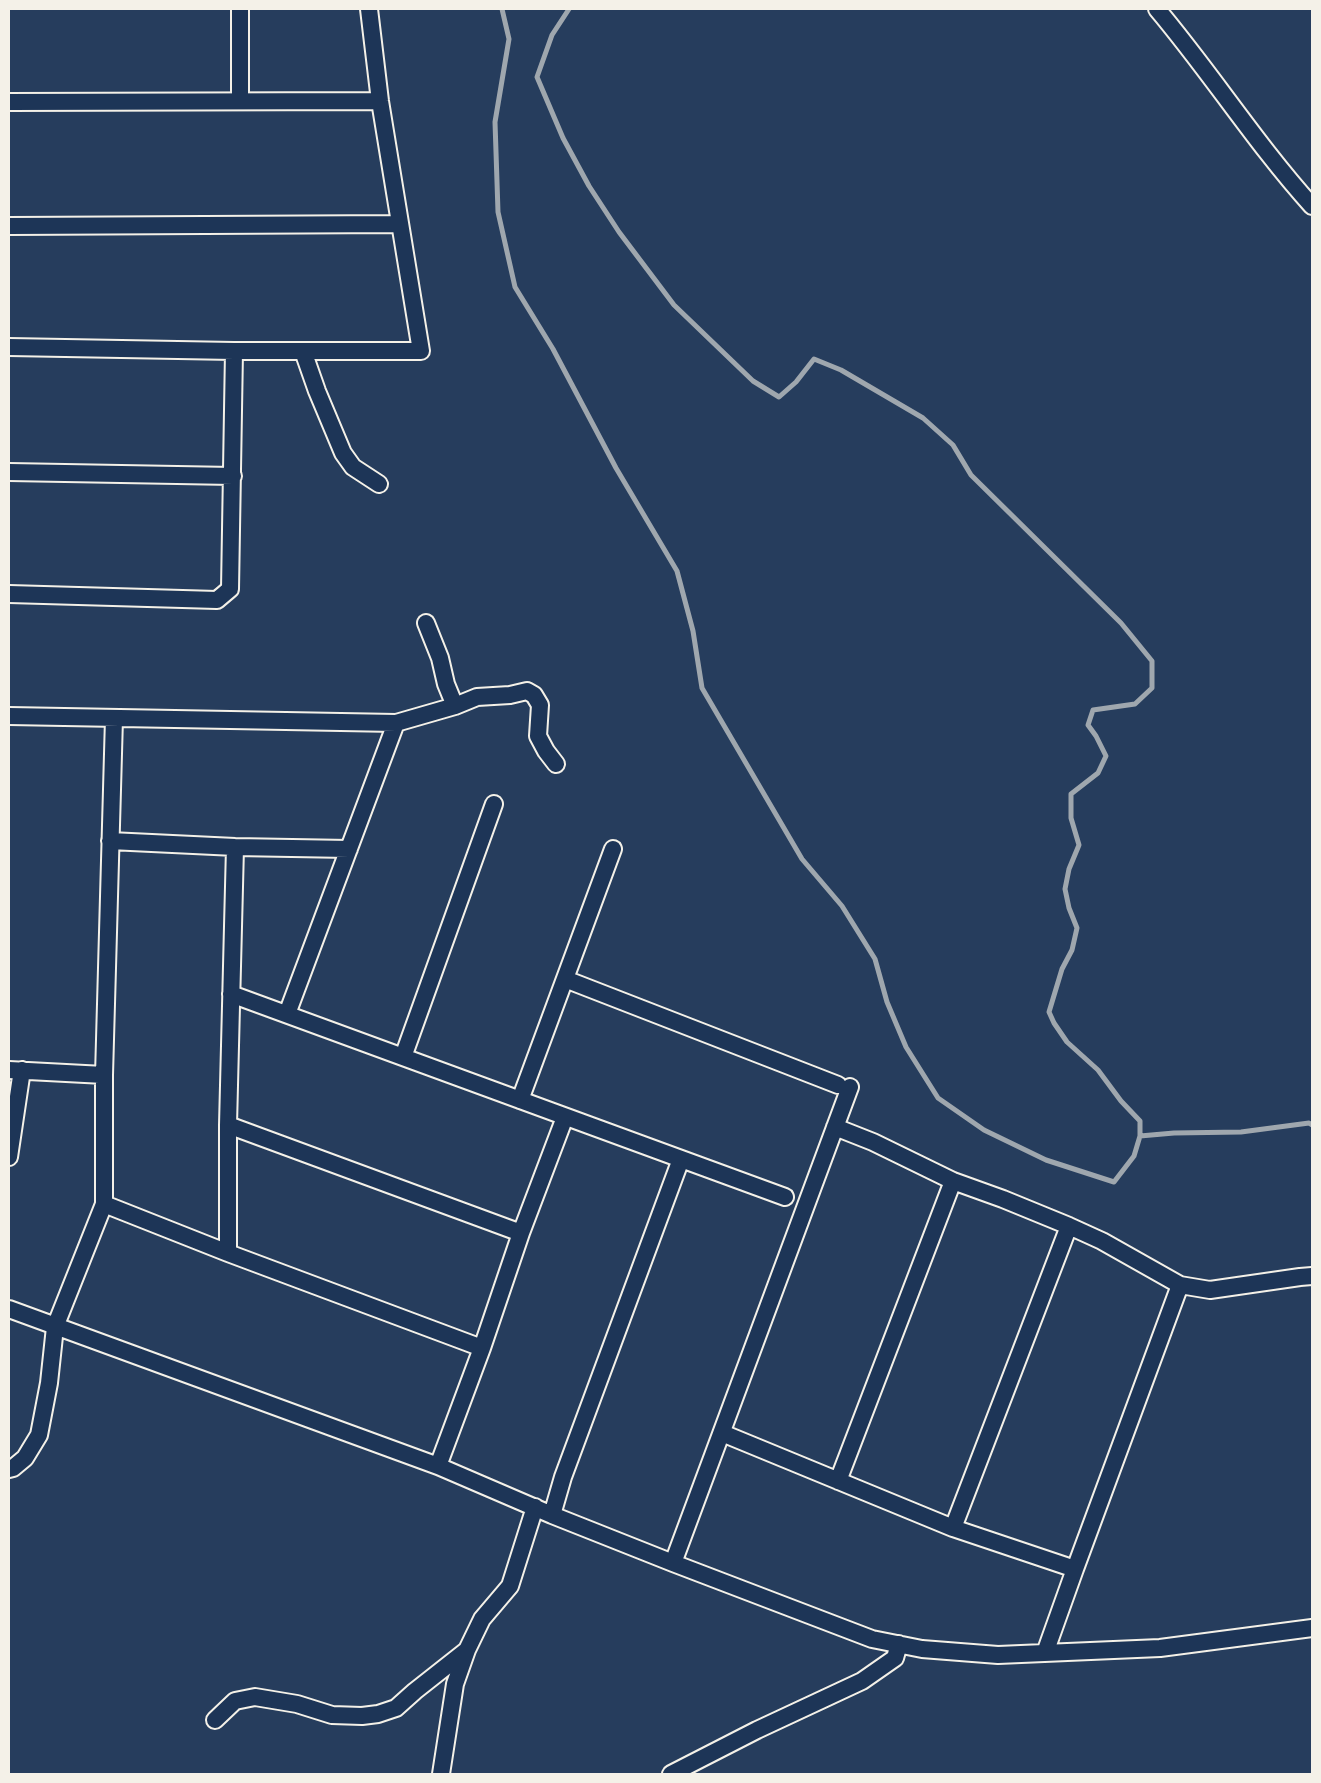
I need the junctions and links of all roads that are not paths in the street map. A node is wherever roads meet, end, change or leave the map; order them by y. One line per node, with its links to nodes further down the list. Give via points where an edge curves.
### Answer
1 (240, 9): 4 (street)
2 (369, 9): 5 (street)
3 (1156, 9): 7 (street)
4 (240, 101): 5 (street); 6 (street)
5 (380, 101): 8 (street)
6 (9, 102)
7 (1312, 206)
8 (400, 224): 9 (street); 12 (street, via 421,351)
9 (9, 226)
10 (9, 347): 11 (street)
11 (234, 351): 12 (street); 14 (street)
12 (303, 351): 15 (street, via 343,454)
13 (9, 472): 14 (street)
14 (233, 476): 16 (street, via 230,590 217,600)
15 (379, 484)
16 (9, 594)
17 (426, 622): 18 (street)
18 (455, 706): 21 (street); 22 (street, via 477,697 527,691 534,695 540,705 538,736)
19 (9, 716): 20 (street)
20 (114, 718): 21 (street); 24 (street)
21 (396, 723): 26 (street)
22 (556, 764)
23 (494, 804): 31 (street)
24 (110, 841): 25 (street); 33 (street)
25 (235, 847): 26 (street); 29 (street)
26 (349, 849): 30 (street)
27 (613, 849): 28 (street)
28 (565, 979): 34 (street); 37 (street, via 844,1086)
29 (231, 994): 30 (street); 36 (street)
30 (287, 1014): 31 (street)
31 (403, 1057): 34 (street)
32 (15, 1070): 33 (street); 38 (street)
33 (104, 1075): 42 (street)
34 (520, 1100): 35 (street)
35 (565, 1117): 39 (street); 44 (street)
36 (228, 1125): 44 (street); 45 (street)
37 (835, 1127): 40 (street); 51 (street)
38 (9, 1157)
39 (681, 1159): 41 (street); 56 (street)
40 (953, 1181): 43 (street); 54 (street)
41 (785, 1197)
42 (104, 1204): 45 (street); 49 (street)
43 (1069, 1226): 47 (street); 57 (street)
44 (521, 1233): 50 (street)
45 (228, 1253): 50 (street)
46 (1312, 1276): 47 (street, via 1210,1290)
47 (1180, 1285): 59 (street)
48 (9, 1309): 49 (street)
49 (55, 1327): 52 (street); 53 (street, via 39,1435 24,1458)
50 (482, 1348): 52 (street)
51 (722, 1432): 54 (street); 58 (street)
52 (438, 1466): 55 (street)
53 (9, 1469)
54 (838, 1481): 57 (street)
55 (535, 1507): 56 (street); 62 (street, via 510,1586 482,1619)
56 (552, 1514): 58 (street)
57 (953, 1528): 59 (street)
58 (673, 1563): 61 (street, via 872,1639)
59 (1075, 1569): 63 (street)
60 (1312, 1628): 63 (street, via 1160,1648)
61 (899, 1644): 63 (street, via 998,1654); 66 (street, via 895,1658 862,1681)
62 (467, 1650): 64 (street, via 396,1708 378,1714 332,1715 296,1704 254,1697 235,1701); 65 (street, via 455,1684)
63 (1045, 1653)
64 (215, 1720)
65 (441, 1774)
66 (672, 1774)

